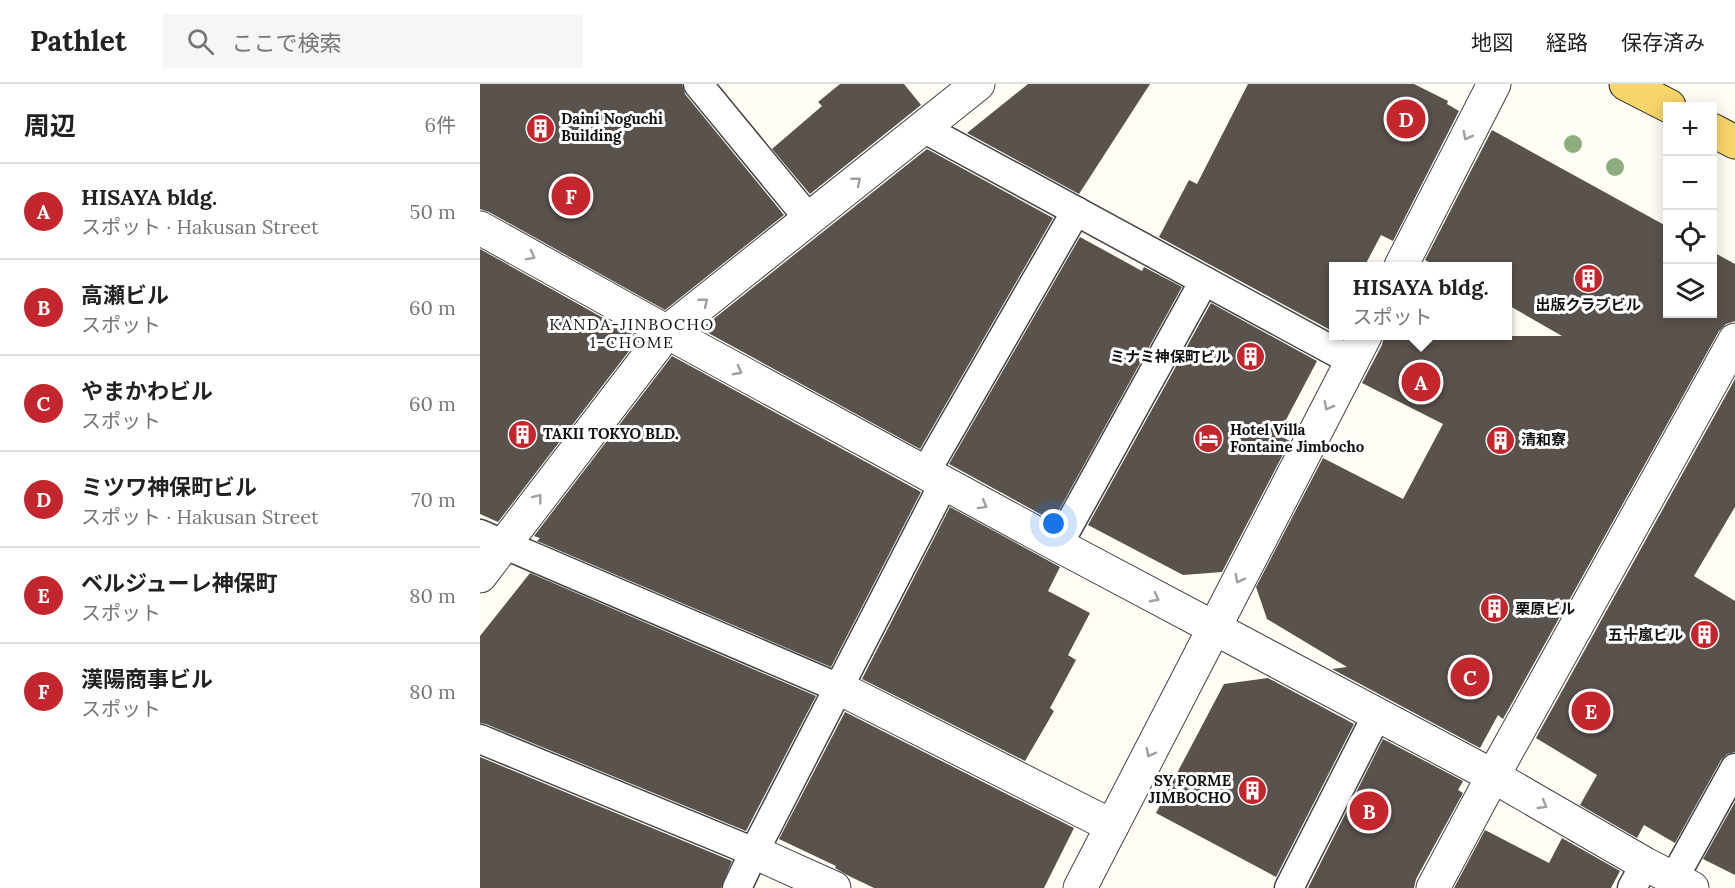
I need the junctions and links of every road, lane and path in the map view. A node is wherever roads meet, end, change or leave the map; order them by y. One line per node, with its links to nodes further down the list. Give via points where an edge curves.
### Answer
1 (698, 84): 10 (lane)
2 (978, 84): 6 (street)
3 (1494, 84): 12 (street, one-way to 12)
4 (1626, 84): 5 (main road)
5 (1663, 103)
6 (922, 128): 9 (lane); 10 (street, one-way to 6)
7 (1717, 132): 8 (main road)
8 (1735, 142)
9 (1076, 211): 13 (lane); 19 (lane)
10 (809, 219): 14 (street, one-way to 10)
11 (480, 228): 14 (street, one-way to 14)
12 (1404, 262)
13 (1204, 281): 15 (lane); 21 (lane)
14 (667, 332): 19 (street, one-way to 19); 20 (street, one-way to 14)
15 (1329, 335)
16 (1340, 340): 18 (lane)
17 (1735, 340): 28 (street)
18 (1359, 348): 23 (street, one-way to 23)
19 (935, 478): 21 (street, one-way to 21); 24 (lane)
20 (491, 539): 22 (street); 24 (lane)
21 (1058, 545): 23 (street, one-way to 23)
22 (480, 576)
23 (1214, 629): 25 (street); 29 (street, one-way to 29)
24 (839, 688): 29 (street); 30 (lane)
25 (1377, 715): 28 (street); 36 (lane)
26 (480, 739): 30 (lane)
27 (1735, 768): 32 (lane)
28 (1493, 776): 31 (street, one-way to 31); 37 (street)
29 (1112, 826): 35 (street)
30 (754, 852): 33 (lane); 34 (street)
31 (1638, 876): 32 (street)
32 (1683, 883)
33 (738, 888)
34 (834, 888)
35 (1080, 888)
36 (1289, 888)
37 (1433, 888)

